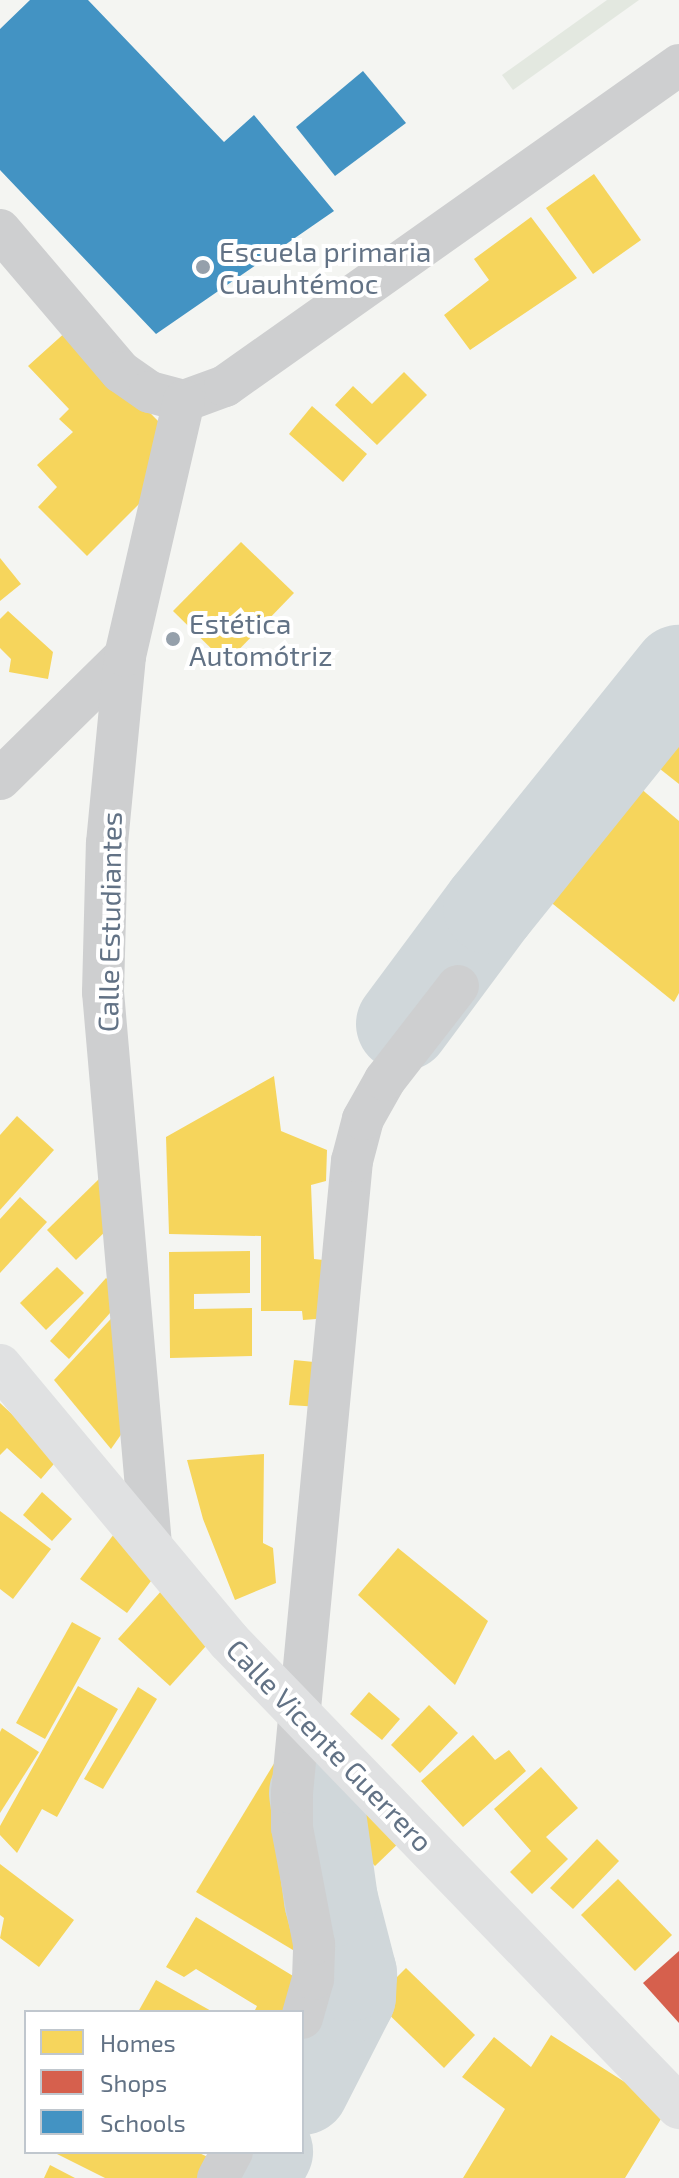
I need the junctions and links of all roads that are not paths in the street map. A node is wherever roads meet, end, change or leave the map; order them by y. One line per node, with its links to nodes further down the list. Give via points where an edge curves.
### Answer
1 (679, 65): 3 (street, via 225,386)
2 (5, 245): 3 (street, via 121,372 150,392)
3 (184, 401): 4 (street, Calle Estudiantes)
4 (125, 656): 5 (street); 8 (street, Calle Estudiantes, via 107,843 103,992)
5 (0, 779)
6 (458, 986): 9 (street, via 385,1080 363,1119 352,1161)
7 (0, 1366): 8 (main road, Calle Vicente Guerrero)
8 (151, 1545): 9 (main road, Calle Vicente Guerrero, via 229,1641)
9 (303, 1716): 10 (street, via 292,1828 314,1956); 11 (main road, Calle Vicente Guerrero)
10 (304, 2011)
11 (679, 2107)
12 (231, 2154): 13 (street)
13 (218, 2178)

